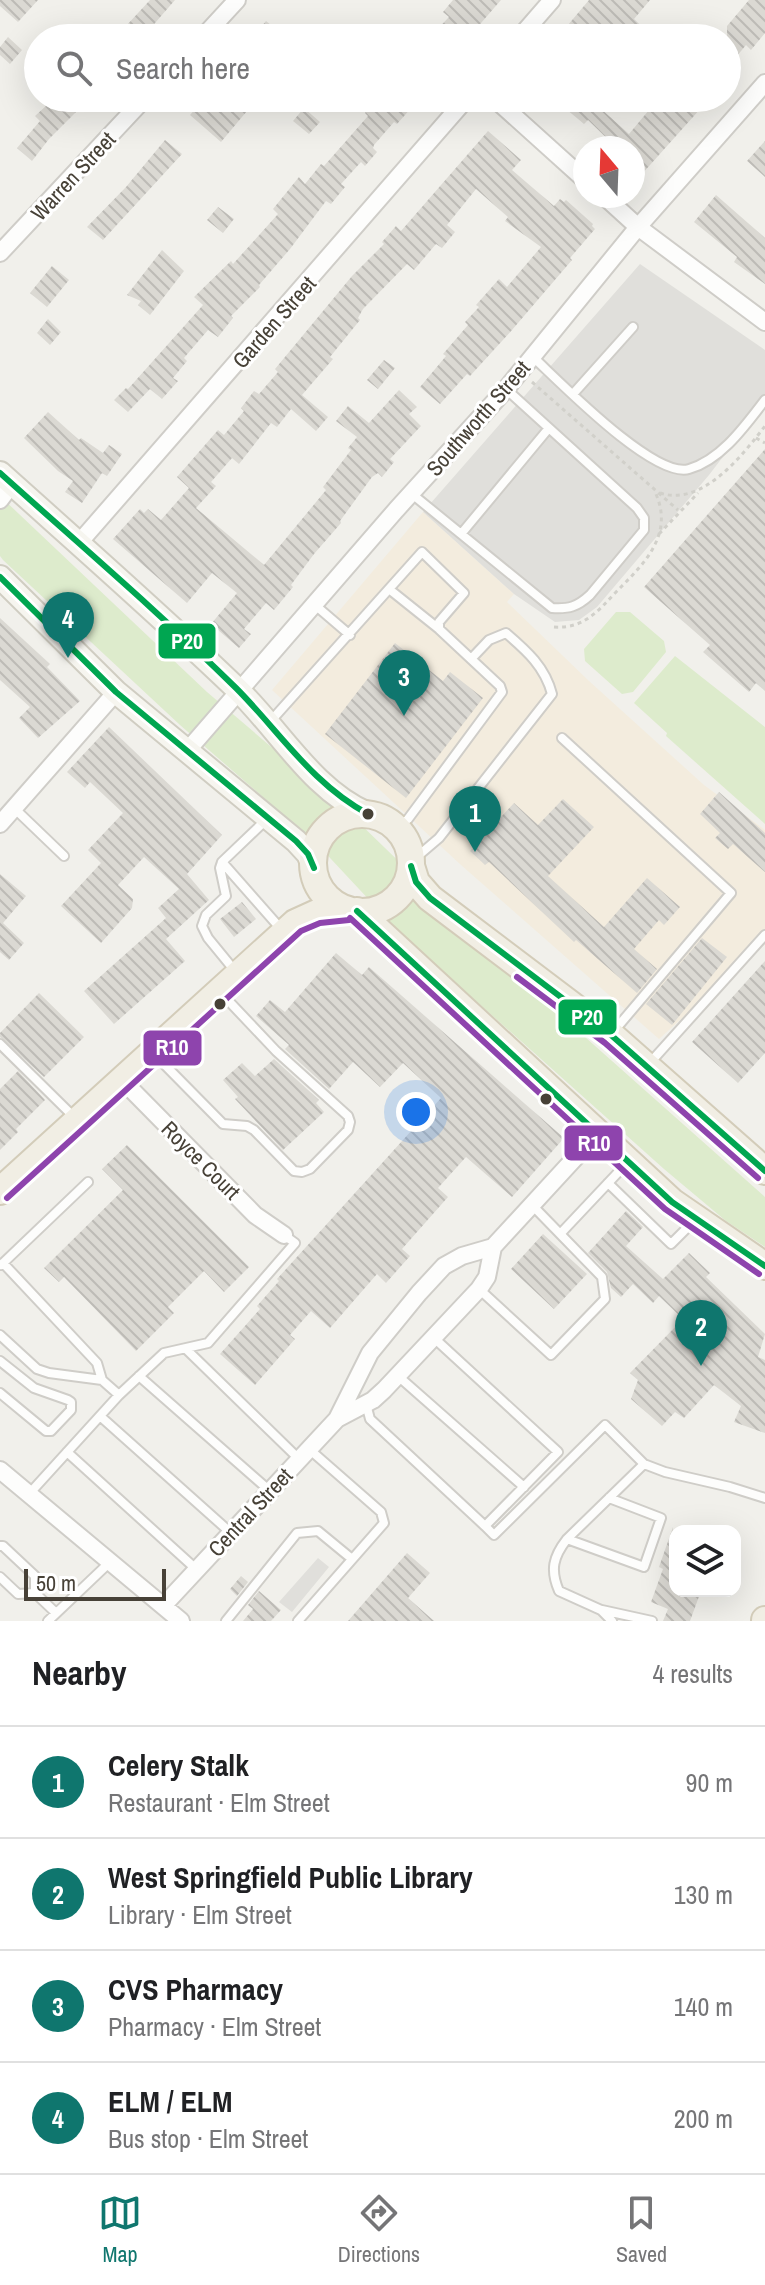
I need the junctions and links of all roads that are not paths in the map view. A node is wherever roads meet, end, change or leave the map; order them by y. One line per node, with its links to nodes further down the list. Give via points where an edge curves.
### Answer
1 (237, 0): 3 (street)
2 (552, 0): 4 (street)
3 (215, 24)
4 (531, 24)
5 (765, 83): 6 (street, Southworth Street)
6 (741, 110)
7 (132, 112): 14 (street, Warren Street)
8 (455, 112): 25 (street, Garden Street)
9 (510, 112): 11 (street)
10 (739, 112): 13 (street, Southworth Street)
11 (573, 169)
12 (617, 208): 13 (street)
13 (638, 227): 15 (street); 17 (street, Southworth Street)
14 (0, 253)
15 (765, 322)
16 (633, 327): 19 (lane)
17 (532, 357): 18 (street, Southworth Street); 19 (lane)
18 (506, 389): 21 (lane); 23 (street, Southworth Street)
19 (573, 394): 20 (lane, via 630,445 667,469 686,470 714,458)
20 (765, 400)
21 (549, 428): 24 (lane); 24 (lane, via 637,508 644,530 590,595 569,609 552,608)
22 (4, 486): 25 (main road)
23 (411, 493): 24 (lane); 28 (street, Southworth Street)
24 (461, 534)
25 (78, 544): 32 (main road)
26 (0, 577): 33 (main road)
27 (389, 589): 29 (lane); 29 (lane, via 422,552 464,593); 30 (lane)
28 (315, 605): 30 (lane); 32 (street, Southworth Street)
29 (439, 629): 31 (lane)
30 (350, 635): 34 (lane)
31 (471, 659): 41 (lane, via 502,692); 44 (lane, via 489,640 506,633 533,657 552,694 439,838)
32 (238, 690): 34 (main road); 36 (street, Southworth Street)
33 (116, 692): 36 (main road); 37 (street)
34 (269, 724): 38 (main road, via 327,788)
35 (562, 738): 50 (lane, via 731,893)
36 (187, 751): 39 (main road)
37 (14, 808): 40 (street); 42 (lane)
38 (368, 814): 41 (main road); 45 (main road, via 351,815 325,831 317,844)
39 (268, 817): 43 (lane); 45 (main road, via 302,846)
40 (0, 824)
41 (397, 828): 44 (main road)
42 (64, 856)
43 (222, 862): 47 (lane); 49 (lane, via 226,896 202,926)
44 (411, 864): 46 (main road, via 405,888 394,900 380,909); 50 (main road, via 416,882 430,898)
45 (315, 875): 46 (main road, via 333,903); 47 (main road)
46 (352, 910): 47 (main road, via 317,913); 56 (main road)
47 (289, 928): 49 (main road)
48 (765, 935): 53 (lane)
49 (229, 983): 52 (main road); 52 (lane, via 276,1051 350,1122 310,1169 294,1171 247,1126 223,1124)
50 (611, 1035): 53 (main road)
51 (0, 1044): 55 (lane)
52 (152, 1052): 54 (main road)
53 (648, 1066): 58 (main road)
54 (122, 1080): 55 (main road); 66 (street, Royce Court, via 255,1215)
55 (77, 1120): 61 (main road)
56 (598, 1133): 57 (main road); 63 (street, Central Street)
57 (628, 1161): 60 (lane); 62 (main road)
58 (765, 1171)
59 (88, 1182): 68 (lane)
60 (608, 1183): 64 (lane, via 671,1244); 65 (lane)
61 (0, 1191)
62 (672, 1202): 64 (main road); 69 (main road)
63 (532, 1205): 65 (lane); 67 (street, Central Street)
64 (693, 1222): 70 (main road)
65 (561, 1233): 71 (lane, via 602,1277 605,1299 551,1355)
66 (284, 1235): 74 (lane, via 295,1243 208,1343)
67 (493, 1247): 71 (street, Central Street); 83 (street, Central Street, via 444,1266 419,1293 370,1353)
68 (1, 1264): 78 (lane, via 97,1363)
69 (765, 1266)
70 (765, 1288)
71 (479, 1289): 73 (street, Central Street)
72 (0, 1335): 78 (lane, via 37,1369)
73 (433, 1337): 77 (street, Central Street); 88 (lane, via 558,1452)
74 (186, 1349): 76 (lane, via 164,1353); 85 (lane)
75 (0, 1361): 79 (lane, via 29,1385 72,1406 46,1431)
76 (139, 1376): 80 (lane); 89 (lane)
77 (398, 1376): 81 (street, Central Street); 88 (lane)
78 (102, 1380): 80 (lane)
79 (0, 1393)
80 (119, 1395): 82 (lane)
81 (366, 1403): 83 (street, Central Street); 93 (lane, via 370,1419)
82 (100, 1416): 84 (lane); 94 (lane)
83 (337, 1419): 85 (street, Central Street)
84 (67, 1452): 90 (lane); 99 (lane)
85 (304, 1454): 89 (street, Central Street); 97 (lane, via 381,1512 384,1523)
86 (644, 1464): 91 (lane); 92 (lane); 93 (lane, via 605,1425 494,1535)
87 (0, 1470): 90 (street)
88 (524, 1487): 93 (lane)
89 (270, 1491): 94 (street, Central Street)
90 (29, 1494): 98 (street)
91 (609, 1498): 95 (lane); 95 (lane, via 661,1518 644,1567)
92 (765, 1498)
93 (485, 1526)
94 (231, 1533): 99 (street, Central Street)
95 (567, 1539): 103 (lane, via 552,1567 559,1591)
96 (0, 1546): 101 (lane, via 35,1576)
97 (352, 1559): 107 (lane, via 318,1531 297,1533); 108 (lane)
98 (110, 1562): 102 (street); 104 (lane)
99 (196, 1569): 102 (street, Central Street)
100 (0, 1577): 101 (lane, via 18,1594)
101 (35, 1593): 104 (lane)
102 (163, 1606): 106 (street)
103 (601, 1610): 109 (lane); 110 (lane)
104 (56, 1613): 105 (lane)
105 (48, 1621)
106 (181, 1621)
107 (226, 1621)
108 (298, 1621)
109 (612, 1621)
110 (652, 1621)

